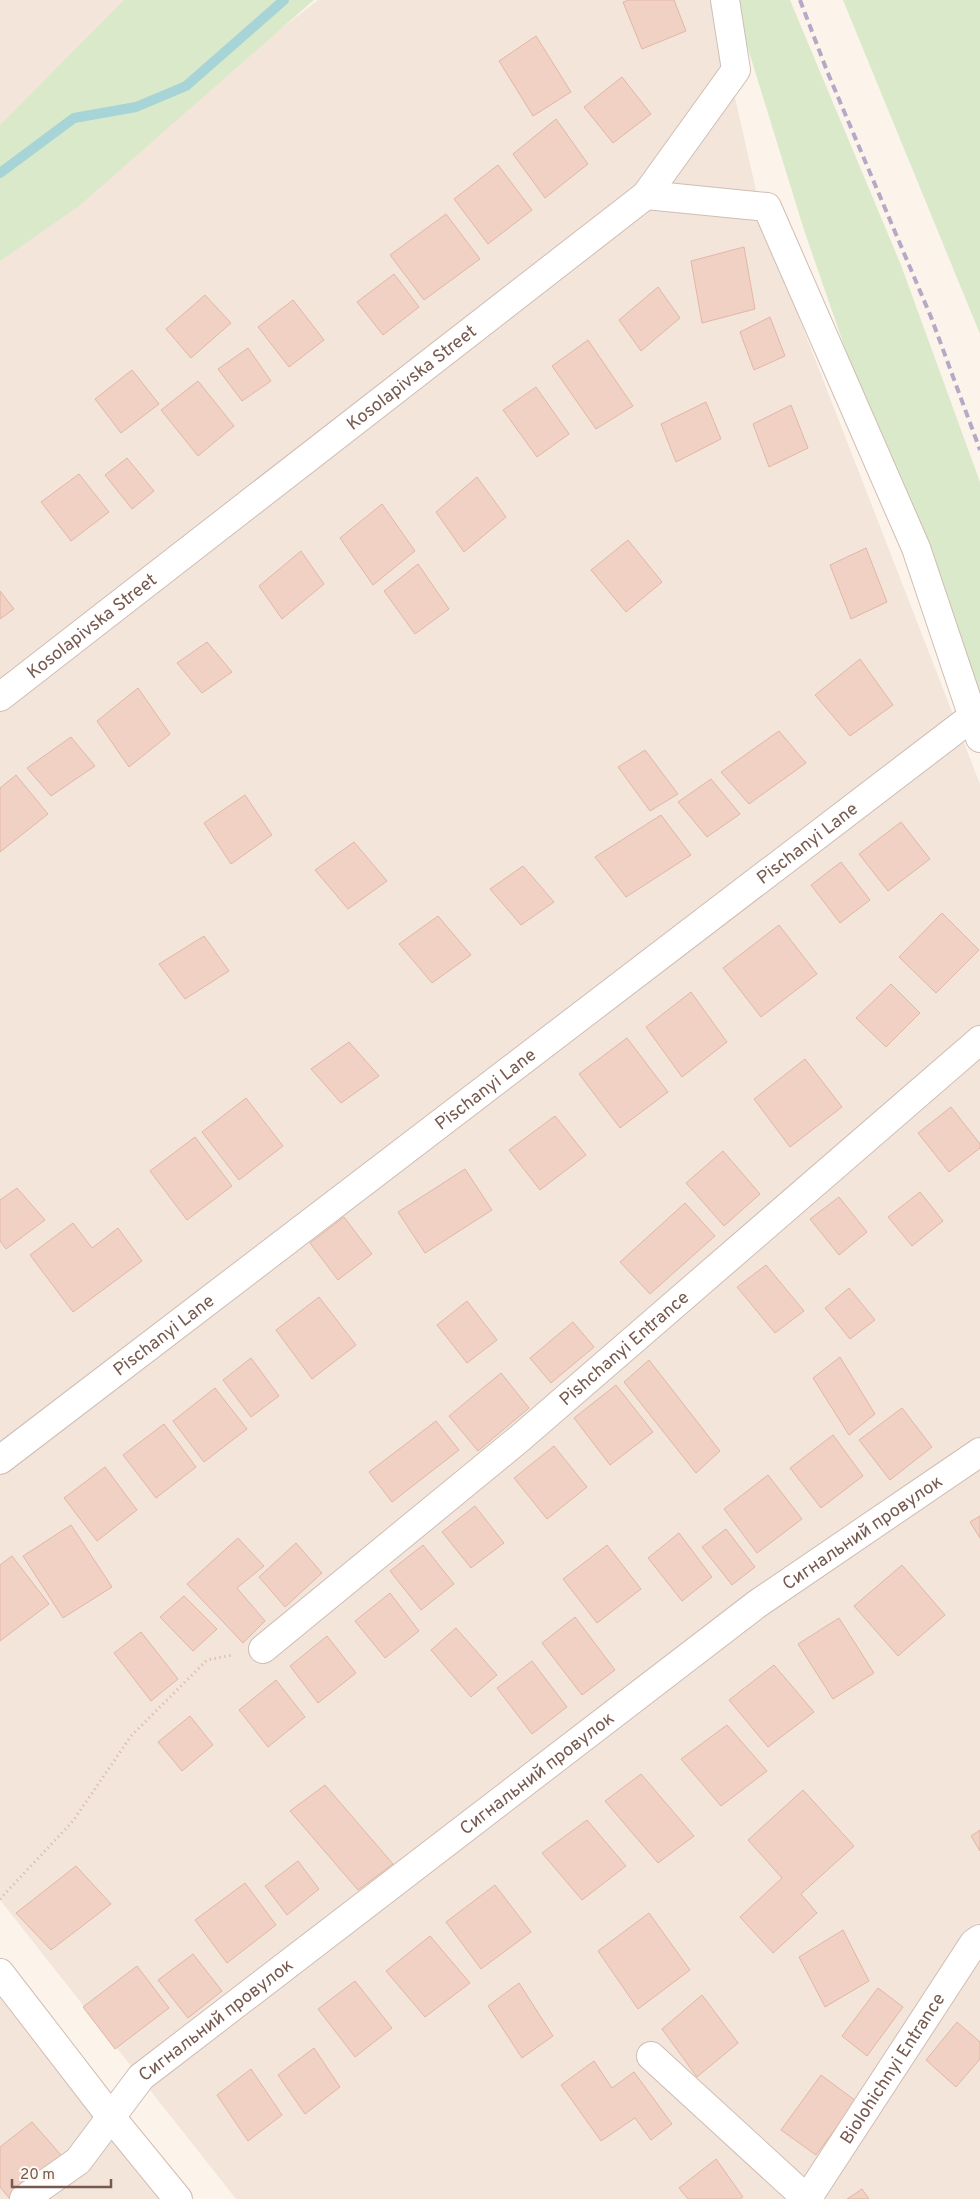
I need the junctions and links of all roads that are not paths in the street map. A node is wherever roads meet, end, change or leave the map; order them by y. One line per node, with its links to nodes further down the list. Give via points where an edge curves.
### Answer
1 (725, 0): 2 (street, Kosolapivska Street, via 736,70)
2 (646, 196): 3 (street, Kosolapivska Street); 4 (street, via 767,207 916,548)
3 (0, 697)
4 (976, 728): 7 (street, Pischanyi Lane)
5 (980, 1040): 8 (street, Pishchanyi Entrance, via 519,1439)
6 (980, 1452): 12 (street, Сигнальний провулок, via 742,1616 142,2077)
7 (0, 1460)
8 (263, 1649)
9 (980, 1939): 15 (street, Biolohichnyi Entrance, via 974,1943)
10 (0, 1973): 12 (street)
11 (651, 2056): 15 (street, Biolohichnyi Entrance)
12 (111, 2117): 13 (street, Сигнальний провулок, via 78,2161); 14 (street)
13 (24, 2199)
14 (178, 2199)
15 (807, 2199)

